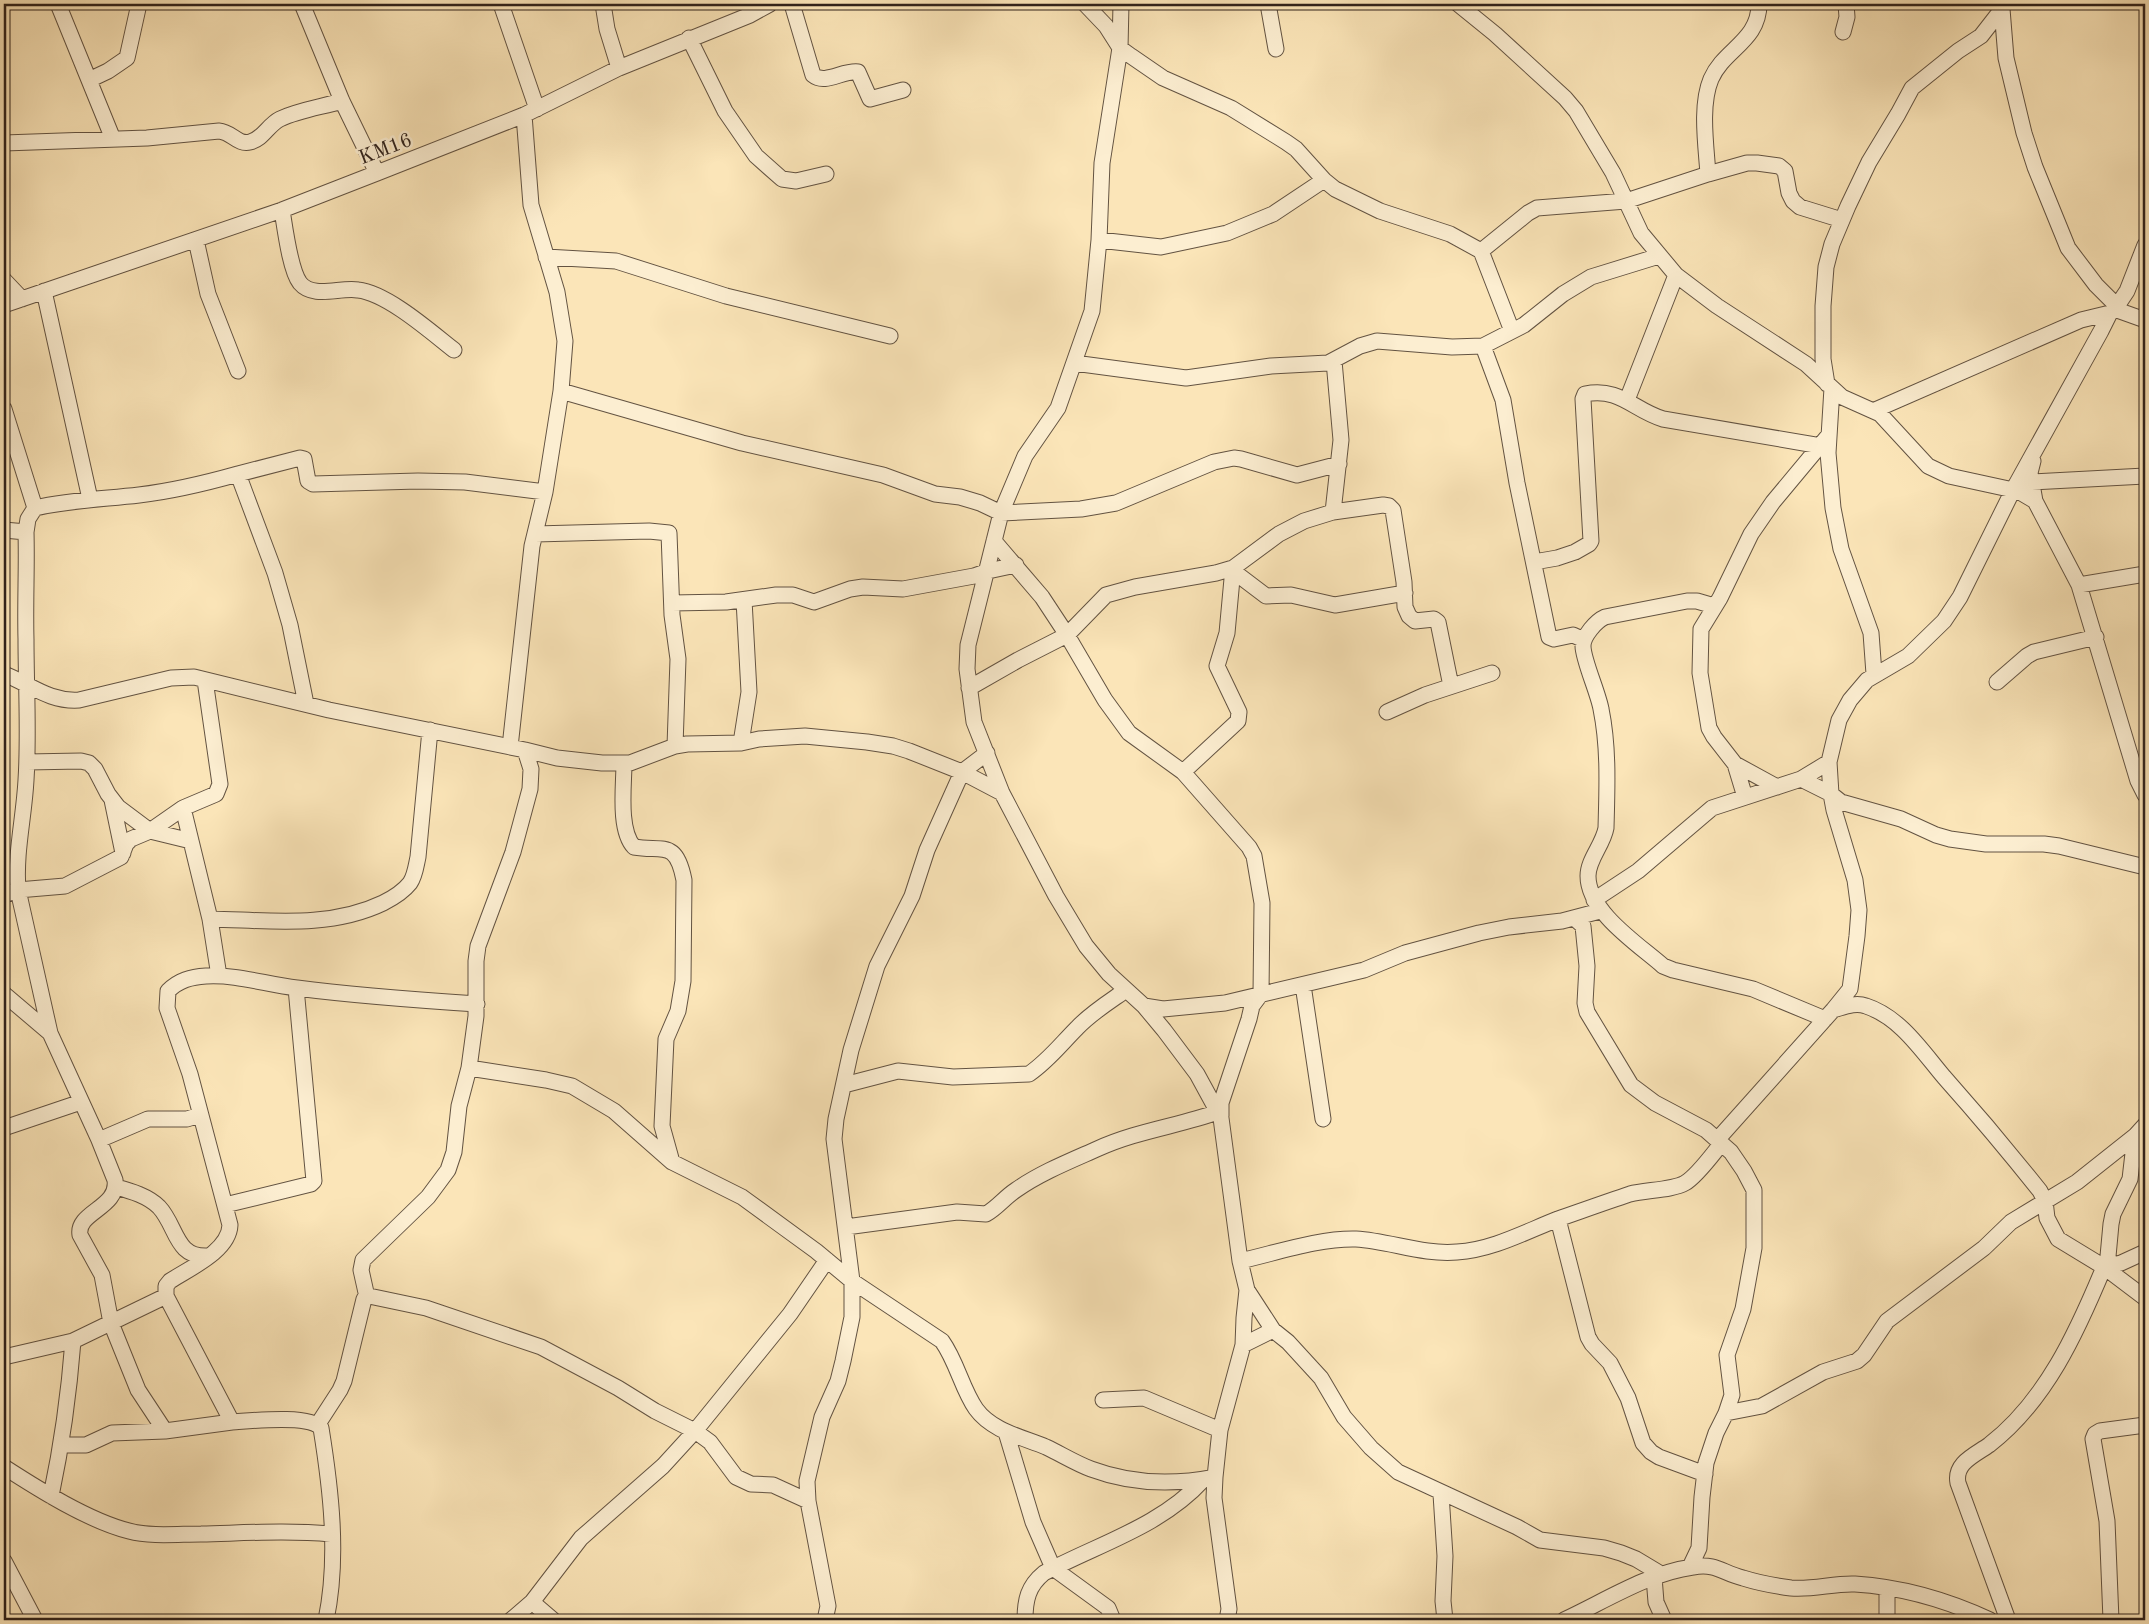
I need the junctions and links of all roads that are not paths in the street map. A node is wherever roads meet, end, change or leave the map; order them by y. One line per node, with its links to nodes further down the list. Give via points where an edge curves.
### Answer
1 (58, 4): 20 (street)
2 (139, 4): 20 (street, via 127,58)
3 (302, 4): 22 (street)
4 (501, 4): 23 (street)
5 (603, 4): 19 (street, via 607,29)
6 (770, 4): 16 (street, KM16)
7 (792, 4): 21 (street, via 813,75 817,79 858,72 870,99)
8 (1085, 4): 17 (street, via 1106,26)
9 (1121, 4): 17 (street)
10 (1268, 4): 18 (street)
11 (1458, 4): 30 (street, via 1565,98 1613,173)
12 (1759, 4): 28 (street, via 1759,16 1753,29 1715,70 1709,85 1705,129)
13 (1846, 4): 15 (street)
14 (2002, 6): 32 (street, via 1981,36 1958,50 1912,88 1869,162); 44 (street, via 2006,58 2024,133 2039,176 2068,248)
15 (1844, 32)
16 (689, 38): 19 (street, KM16); 27 (street, via 725,111 756,156 782,178 796,181)
17 (1120, 48): 29 (street, via 1163,78 1231,108 1286,142); 34 (street, via 1102,164)
18 (1276, 49)
19 (620, 68): 23 (street, KM16)
20 (89, 80): 24 (street)
21 (903, 90)
22 (342, 101): 24 (street, via 279,120 248,143 219,131); 26 (street)
23 (530, 112): 26 (street, KM16); 38 (street, via 531,205)
24 (113, 139): 25 (street)
25 (4, 143)
26 (377, 173): 31 (street, KM16)
27 (826, 174)
28 (1708, 174): 30 (street); 32 (street, via 1747,163 1779,166 1785,171 1793,201 1800,207)
29 (1324, 180): 34 (street, via 1273,214 1227,233 1161,247); 36 (street, via 1335,189 1380,211 1450,234)
30 (1626, 201): 36 (street, via 1537,208); 37 (street, via 1641,233)
31 (282, 210): 33 (street, KM16); 49 (street, via 295,275 301,285 311,292 358,290 376,295 421,323)
32 (1842, 220): 50 (street, via 1826,267)
33 (196, 240): 41 (street, KM16); 54 (street, via 208,294)
34 (1100, 240): 52 (street, via 1092,311)
35 (2145, 244): 44 (street, via 2126,290)
36 (1481, 251): 46 (street)
37 (1659, 256): 39 (street); 46 (street, via 1590,277)
38 (546, 257): 47 (street, via 616,261 726,296); 56 (street, via 562,316)
39 (1676, 275): 53 (street); 57 (street)
40 (4, 280): 42 (street)
41 (44, 291): 42 (street, KM16); 68 (street)
42 (22, 299): 43 (street, KM16)
43 (4, 305)
44 (2113, 309): 45 (street); 59 (street); 61 (street)
45 (2145, 320)
46 (1512, 331): 48 (street)
47 (890, 336)
48 (1483, 346): 51 (street, via 1377,341 1360,346); 77 (street, via 1503,400)
49 (454, 350)
50 (1823, 359): 53 (street); 55 (street)
51 (1334, 361): 52 (street, via 1186,378); 62 (street, via 1341,440)
52 (1074, 363): 72 (street, via 1058,408 1025,456)
53 (1806, 364): 55 (street)
54 (238, 371)
55 (1829, 386): 59 (street, via 1851,402); 60 (street)
56 (561, 391): 67 (street); 72 (street, via 742,443 868,471 935,494 980,503)
57 (1627, 400): 60 (street, via 1650,415 1663,419); 77 (street, via 1616,394 1585,394 1592,537 1589,544 1575,552)
58 (4, 408): 70 (street)
59 (1875, 410): 66 (street, via 1928,466 1949,476)
60 (1824, 441): 86 (street, via 1751,534); 92 (street, via 1837,533 1871,633)
61 (2035, 451): 65 (street); 66 (street)
62 (1339, 464): 71 (street); 72 (street, via 1297,475 1242,459 1226,459 1116,503 1081,509)
63 (238, 474): 67 (street, via 300,458 304,459 308,481 313,484 465,482); 68 (street, via 140,495); 98 (street, via 288,616)
64 (2145, 476): 65 (street)
65 (2031, 482): 69 (street)
66 (2013, 490): 69 (street); 92 (street, via 1960,597 1944,620 1908,656)
67 (545, 492): 75 (street)
68 (90, 499): 70 (street)
69 (2035, 502): 82 (street)
70 (35, 508): 74 (street, via 28,519)
71 (1333, 512): 79 (street, via 1278,534); 83 (street, via 1383,505 1393,510)
72 (1001, 513): 76 (street)
73 (4, 530): 74 (street)
74 (26, 532): 95 (street)
75 (535, 534): 85 (street, via 669,533); 103 (street)
76 (994, 541): 78 (street); 80 (street)
77 (1534, 562): 89 (street, via 1549,637 1573,635)
78 (1016, 565): 80 (street); 87 (street)
79 (1233, 569): 83 (street, via 1259,592 1271,596 1291,595 1340,605); 87 (street, via 1106,595); 110 (street, via 1228,633 1217,666 1240,717)
80 (988, 571): 84 (street, via 903,589 850,589 814,602 793,595); 97 (street, via 968,646)
81 (2145, 574): 82 (street)
82 (2079, 585): 88 (street)
83 (1405, 593): 96 (street, via 1409,616 1415,621 1434,619 1438,622)
84 (744, 600): 85 (street); 101 (street, via 749,692)
85 (672, 604): 102 (street, via 678,659)
86 (1714, 606): 89 (street, via 1687,601 1605,617 1597,622); 108 (street, via 1701,629 1700,673 1709,728)
87 (1068, 635): 97 (street); 110 (street, via 1105,700 1129,733)
88 (2096, 637): 94 (street, via 2034,652); 114 (street, via 2138,781)
89 (1584, 640): 124 (street, via 1583,652 1598,693 1605,730 1607,769 1604,835 1588,875)
90 (1492, 673): 96 (street)
91 (4, 674): 95 (street)
92 (1874, 674): 106 (street, via 1850,700 1839,720)
93 (205, 680): 95 (street, via 170,678 68,701); 98 (street); 118 (street, via 220,784 216,794)
94 (1997, 682)
95 (28, 686): 105 (street)
96 (1451, 686): 99 (street)
97 (969, 688): 104 (street, via 974,722)
98 (306, 704): 100 (street)
99 (1386, 712)
100 (430, 730): 103 (street); 125 (street, via 418,857 413,877 402,891 375,906 332,919)
101 (741, 743): 102 (street); 109 (street, via 805,736 867,742 893,746)
102 (675, 746): 107 (street)
103 (517, 748): 107 (street, via 578,762); 134 (street, via 531,769 530,789 513,852 478,946)
104 (987, 753): 109 (street); 113 (street)
105 (26, 762): 116 (street, via 89,763); 123 (street, via 25,794)
106 (1829, 762): 111 (street); 117 (street)
107 (624, 763): 146 (street, via 624,827 628,841 634,847 665,848 672,852 682,867 684,880 683,981 678,1011 666,1039)
108 (1735, 764): 112 (street); 115 (street)
109 (962, 772): 113 (street); 140 (street, via 927,850 912,896 870,982)
110 (1183, 772): 133 (street, via 1254,856 1262,903)
111 (1801, 779): 112 (street); 117 (street)
112 (1777, 787): 115 (street)
113 (1002, 793): 131 (street, via 1086,946)
114 (2145, 795)
115 (1745, 797): 124 (street, via 1712,808)
116 (112, 800): 119 (street); 121 (street)
117 (1835, 802): 122 (street, via 1901,819 1950,839 1986,844 2059,846); 130 (street, via 1858,898)
118 (183, 808): 119 (street); 120 (street)
119 (150, 831): 120 (street); 121 (street, via 131,839)
120 (191, 841): 125 (street)
121 (123, 853): 123 (street, via 121,858 66,886)
122 (2145, 867)
123 (11, 893): 138 (street)
124 (1597, 905): 126 (street); 137 (street, via 1663,966 1753,989)
125 (210, 919): 127 (street)
126 (1573, 922): 128 (street, via 1509,927 1480,933 1405,953 1364,970); 150 (street, via 1586,966 1586,1012 1621,1070 1647,1097)
127 (219, 976): 129 (street); 142 (street, via 188,979 176,984 168,991 166,1000)
128 (1303, 985): 133 (street); 144 (street)
129 (296, 988): 134 (street); 154 (street, via 314,1181)
130 (1850, 988): 135 (street); 137 (street)
131 (1126, 990): 136 (street); 140 (street, via 1085,1020 1062,1046 1029,1074 953,1078 898,1071)
132 (4, 994): 138 (street)
133 (1261, 994): 136 (street, via 1189,1007 1162,1009); 143 (street, via 1252,1006 1220,1103)
134 (476, 1004): 139 (street)
135 (1858, 1004): 137 (street); 153 (street, via 1877,1010 1900,1027 1998,1138)
136 (1144, 1006): 143 (street, via 1197,1074)
137 (1829, 1015): 150 (street)
138 (50, 1033): 141 (street)
139 (469, 1068): 145 (street, via 572,1086); 165 (street, via 448,1170 428,1197 363,1260 361,1270)
140 (844, 1085): 156 (street, via 834,1139)
141 (80, 1102): 147 (street); 149 (street)
142 (200, 1115): 149 (street, via 187,1119 148,1119); 154 (street)
143 (1219, 1115): 156 (street, via 1099,1148 1015,1190 986,1214 957,1212); 160 (street)
144 (1323, 1119)
145 (630, 1124): 146 (street); 151 (street)
146 (662, 1126): 151 (street)
147 (4, 1128)
148 (2140, 1131): 153 (street, via 2076,1182); 161 (street, via 2130,1179 2111,1224)
149 (99, 1140): 152 (street, via 113,1172)
150 (1726, 1142): 155 (street, via 1686,1183 1632,1193); 173 (street, via 1751,1182 1755,1211 1754,1248 1742,1309 1727,1355 1732,1395)
151 (672, 1162): 159 (street, via 742,1197)
152 (116, 1188): 158 (street, via 150,1200 159,1207 183,1249 199,1257); 167 (street, via 111,1199 82,1223 79,1231 102,1275)
153 (2045, 1201): 161 (street, via 2047,1218 2058,1239); 173 (street, via 2011,1222 1984,1248 1887,1321 1857,1361 1823,1372 1762,1406)
154 (225, 1205): 158 (street, via 230,1233 219,1249)
155 (1558, 1219): 160 (street, via 1506,1241 1458,1252 1434,1252 1353,1239 1331,1240); 183 (street, via 1588,1338 1613,1370 1628,1398 1643,1443 1660,1457)
156 (846, 1227): 162 (street)
157 (2145, 1252): 161 (street)
158 (208, 1256): 164 (street, via 170,1281 166,1286)
159 (826, 1260): 162 (street); 177 (street, via 790,1314)
160 (1240, 1261): 163 (street)
161 (2106, 1267): 166 (street); 210 (street, via 2074,1332 2033,1402 1959,1469 1958,1483)
162 (852, 1281): 180 (street, via 942,1341 976,1409); 187 (street, via 852,1317 848,1338 838,1381 816,1438 807,1481)
163 (1247, 1290): 168 (street); 170 (street)
164 (166, 1296): 167 (street); 174 (street)
165 (366, 1297): 175 (street, via 344,1380); 177 (street, via 426,1308 541,1347)
166 (2145, 1298)
167 (111, 1323): 169 (street); 179 (street, via 138,1390)
168 (1274, 1330): 170 (street); 185 (street, via 1321,1378 1344,1416 1376,1452 1398,1472)
169 (73, 1341): 171 (street); 181 (street)
170 (1243, 1345): 178 (street)
171 (4, 1358)
172 (1103, 1400): 178 (street, via 1144,1398)
173 (1726, 1413): 183 (street, via 1713,1441)
174 (232, 1422): 175 (street, via 268,1420); 179 (street)
175 (318, 1424): 188 (street, via 330,1492)
176 (2145, 1425): 211 (street, via 2100,1431 2093,1439 2107,1520)
177 (695, 1430): 187 (street, via 710,1442 736,1477 751,1484 773,1485); 196 (street, via 662,1466 581,1538)
178 (1220, 1430): 184 (street)
179 (164, 1431): 181 (street, via 112,1433 86,1445)
180 (1006, 1432): 184 (street, via 1090,1469 1116,1476 1165,1483); 193 (street, via 1033,1522)
181 (62, 1445): 186 (street)
182 (4, 1467): 186 (street)
183 (1705, 1474): 189 (street)
184 (1209, 1478): 193 (street, via 1157,1518); 204 (street, via 1229,1609)
185 (1442, 1494): 194 (street, via 1540,1540 1613,1550 1636,1559); 205 (street)
186 (51, 1496): 188 (street, via 130,1532)
187 (808, 1501): 201 (street, via 828,1606)
188 (331, 1534): 198 (street, via 332,1566)
189 (1699, 1548): 191 (street); 192 (street)
190 (4, 1561): 197 (street)
191 (1710, 1566): 192 (street); 195 (street, via 1741,1578 1792,1588 1856,1584)
192 (1690, 1567): 194 (street)
193 (1053, 1568): 202 (street, via 1030,1588); 203 (street, via 1108,1608)
194 (1657, 1576): 206 (street); 207 (street, via 1656,1602)
195 (1887, 1589): 208 (street); 209 (street, via 1947,1602)
196 (532, 1602): 199 (street); 200 (street)
197 (35, 1620)
198 (326, 1620)
199 (511, 1620)
200 (553, 1620)
201 (825, 1620)
202 (1025, 1620)
203 (1113, 1620)
204 (1227, 1620)
205 (1445, 1620)
206 (1564, 1620)
207 (1664, 1620)
208 (1887, 1620)
209 (1990, 1620)
210 (2008, 1620)
211 (2111, 1620)

